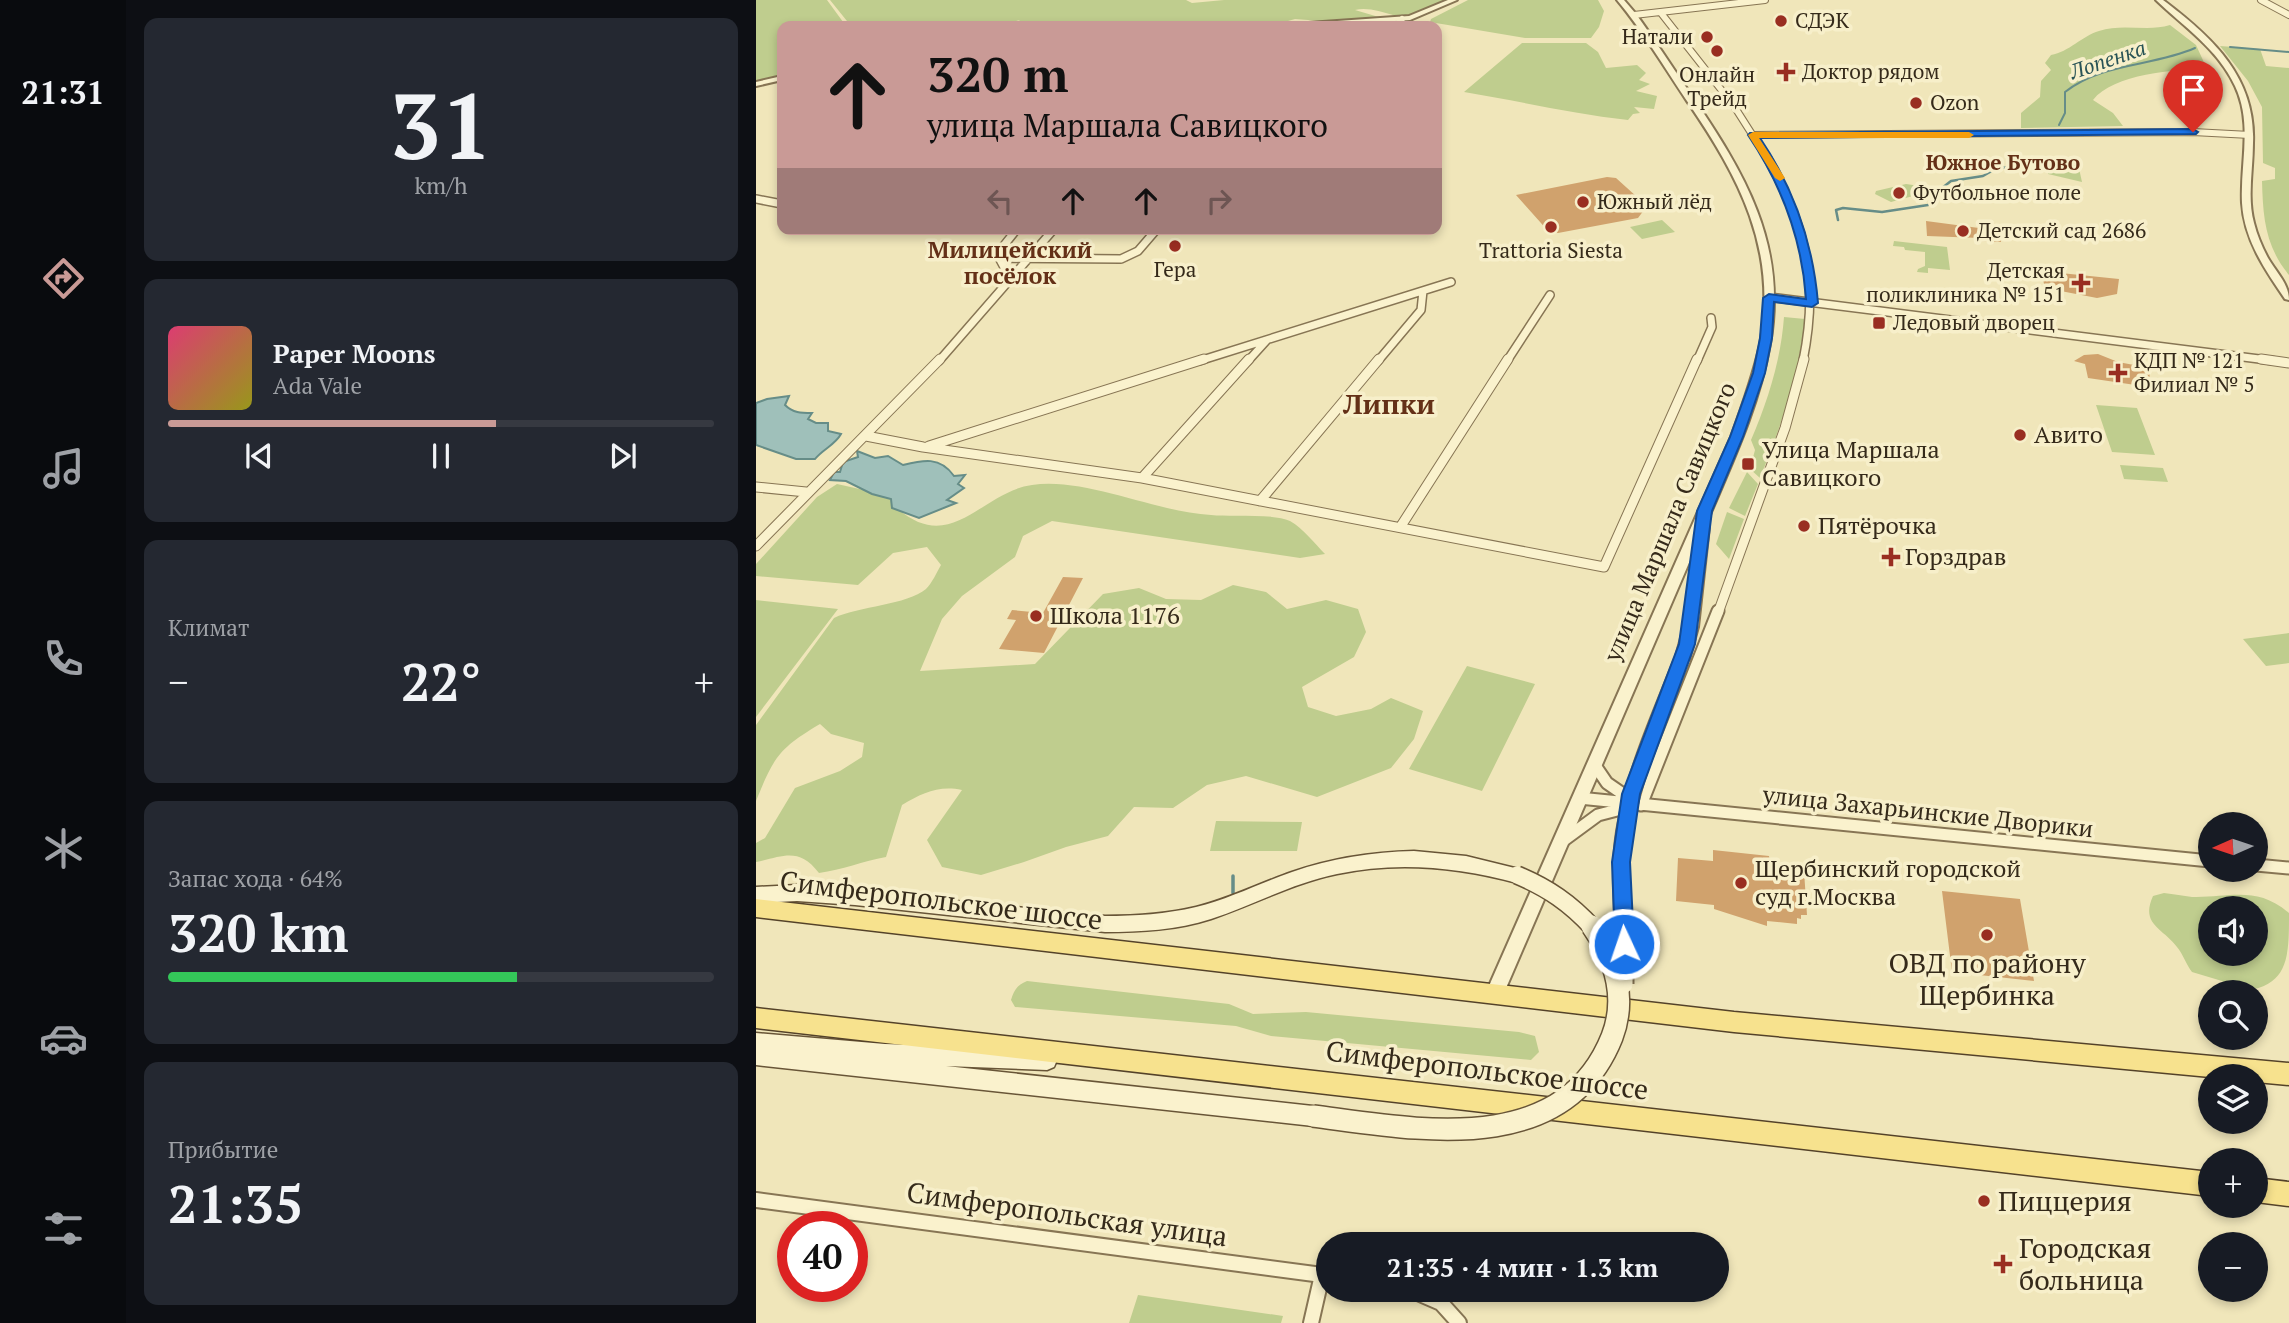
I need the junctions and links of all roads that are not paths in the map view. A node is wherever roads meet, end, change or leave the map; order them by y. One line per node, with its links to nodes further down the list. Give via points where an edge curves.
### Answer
1 (1454, 0): 10 (street)
2 (1620, 0): 6 (street, улица Маршала Савицкого)
3 (1765, 0): 7 (street)
4 (2159, 0): 15 (street, via 2226,65 2244,99)
5 (2261, 0): 9 (street)
6 (1631, 9): 8 (street); 8 (street); 28 (street, улица Маршала Савицкого, via 1745,183 1759,223)
7 (1661, 13): 8 (street); 14 (street)
8 (1652, 14)
9 (2289, 15)
10 (1402, 19): 11 (street)
11 (1371, 21)
12 (777, 79): 13 (street)
13 (756, 84)
14 (1753, 135): 15 (street); 29 (street, via 1776,169 1795,218 1810,273)
15 (2250, 135): 27 (street, via 2246,198 2251,232)
16 (756, 199): 17 (street)
17 (777, 203)
18 (1012, 235): 21 (street, via 998,251)
19 (1049, 235): 22 (street)
20 (1152, 235): 22 (street, via 1138,251 1121,259)
21 (1001, 258): 22 (street); 23 (street, via 1005,269)
22 (1028, 260): 23 (street)
23 (1017, 272): 33 (street)
24 (1451, 282): 25 (street)
25 (1423, 290): 31 (street); 38 (street, via 1421,310)
26 (1550, 295): 40 (street)
27 (2289, 297)
28 (1769, 298): 29 (street); 39 (street, улица Маршала Савицкого, via 1759,373)
29 (1812, 303): 32 (street); 44 (street, via 1794,407 1732,580)
30 (1711, 318): 40 (street, via 1713,327 1604,567)
31 (1268, 340): 34 (street); 35 (street)
32 (2289, 363)
33 (866, 436): 34 (street); 37 (street)
34 (923, 447): 35 (street)
35 (1142, 478): 38 (street)
36 (756, 487): 37 (street)
37 (806, 492): 41 (street)
38 (1260, 501): 40 (street)
39 (1704, 511): 42 (street, улица Маршала Савицкого); 52 (street, bridge, via 1691,626 1631,794 1625,827)
40 (1401, 527)
41 (756, 546)
42 (1594, 764): 43 (street, улица Маршала Савицкого); 44 (street, улица Захарьинские Дворики, via 1607,783)
43 (1579, 798): 44 (street, улица Захарьинские Дворики); 45 (street, улица Маршала Савицкого)
44 (1641, 806): 45 (street, улица Захарьинские Дворики, via 1594,815); 46 (street, улица Захарьинские Дворики)
45 (1559, 844): 51 (street, улица Маршала Савицкого)
46 (2198, 860)
47 (2268, 866): 48 (street)
48 (2289, 868)
49 (756, 895): 52 (main road, bridge, via 855,897 1139,924 1209,911 1313,872 1356,863 1452,861 1517,876 1549,888 1568,902 1609,952)
50 (756, 908): 51 (main road, Симферопольское шоссе)
51 (1494, 995): 57 (main road, Симферопольское шоссе)
52 (1621, 999): 55 (main road, bridge, via 1614,1036 1598,1063 1569,1095 1540,1114 1492,1129 1446,1130)
53 (756, 1018): 56 (main road, Симферопольское шоссе)
54 (756, 1044): 56 (main road)
55 (756, 1055)
56 (1139, 1064): 58 (main road, Симферопольское шоссе)
57 (2289, 1074)
58 (2198, 1183)
59 (2268, 1191): 60 (main road)
60 (2289, 1194)
61 (756, 1200): 62 (street, Симферопольская улица)
62 (1316, 1274)
63 (1317, 1302): 65 (street, Симферопольская улица)
64 (1439, 1302): 66 (street)
65 (1311, 1323)
66 (1459, 1323)

